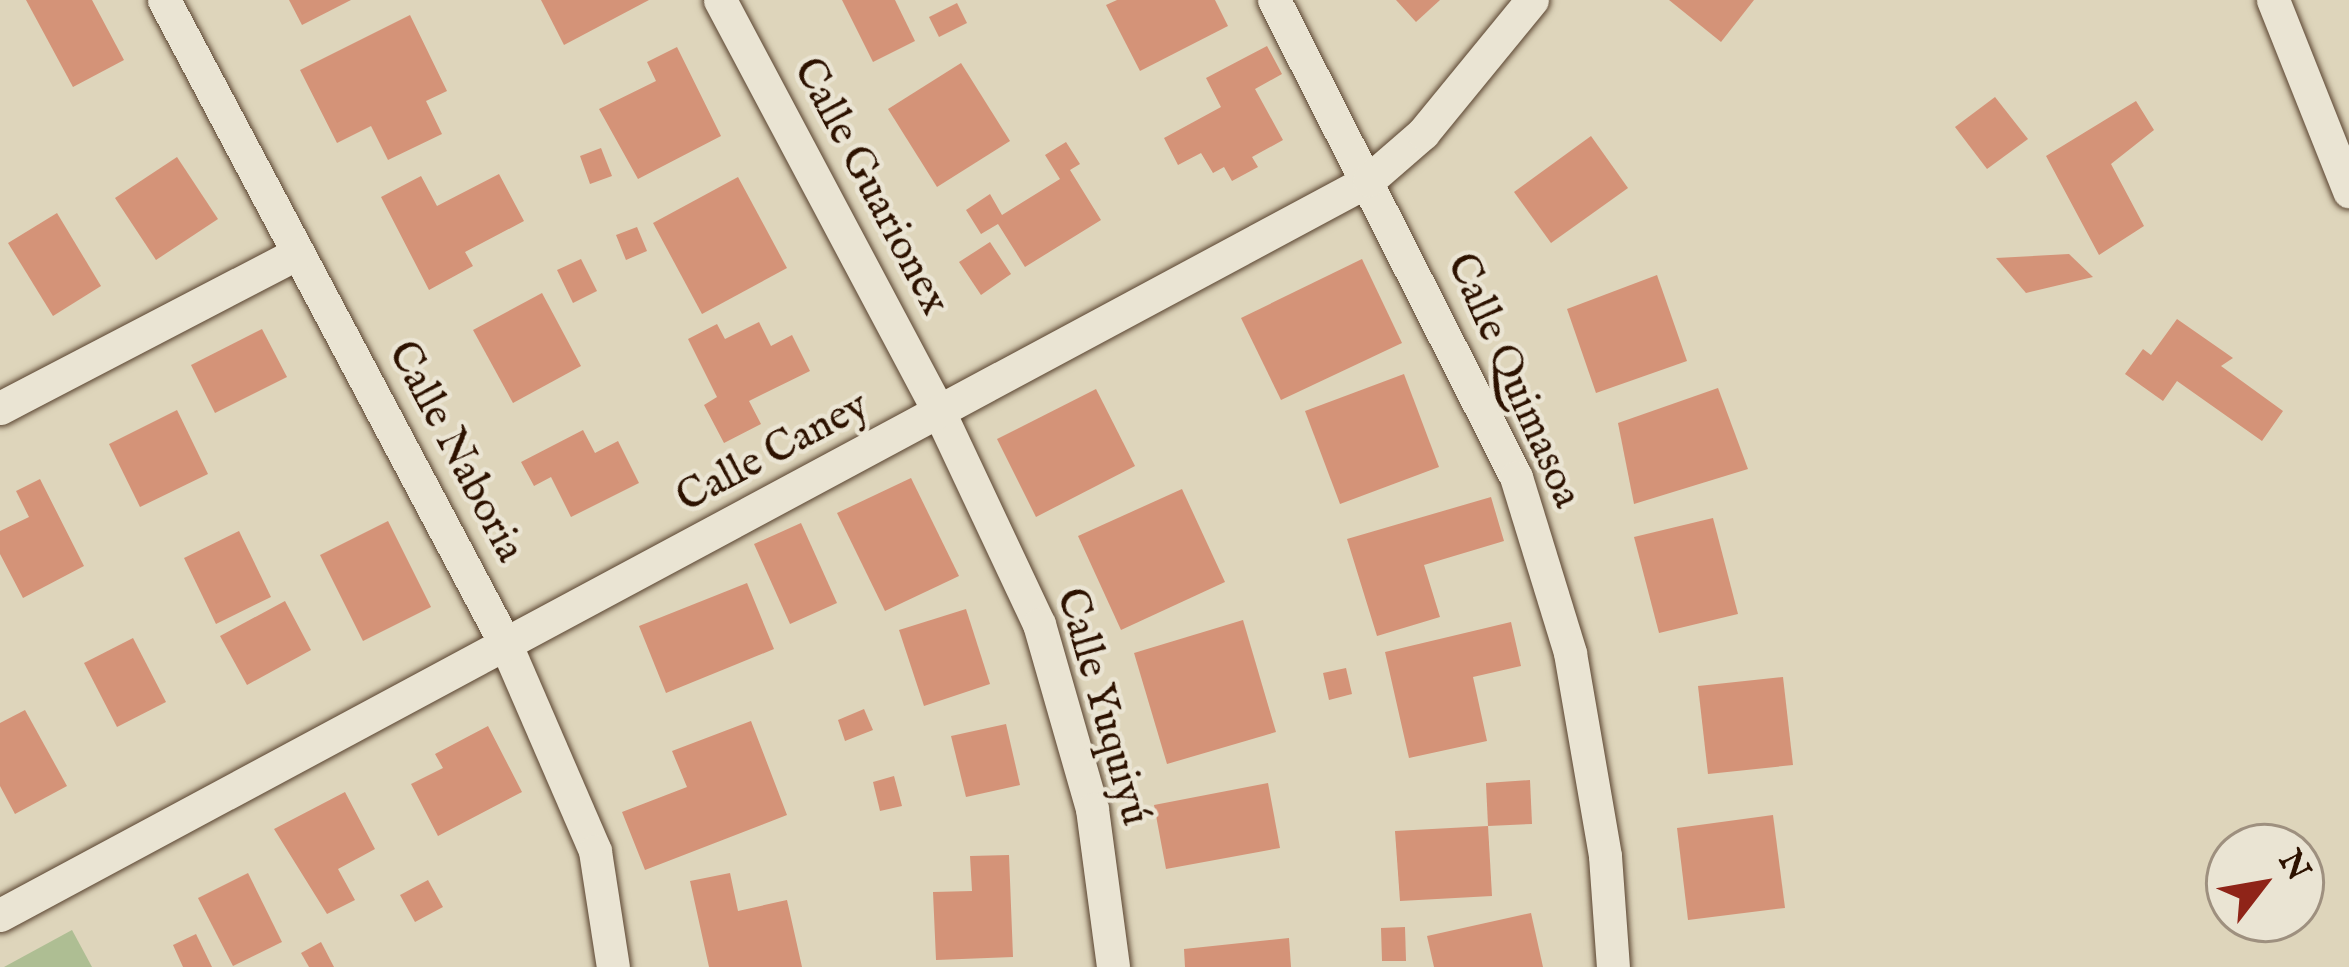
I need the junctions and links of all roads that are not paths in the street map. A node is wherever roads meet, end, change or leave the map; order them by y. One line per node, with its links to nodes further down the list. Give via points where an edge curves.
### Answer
1 (164, 0): 8 (street, Calle Naboria)
2 (720, 0): 10 (street, Calle Guarionex)
3 (1274, 0): 6 (street, Calle Quimasoa)
4 (1532, 0): 6 (street, Calle Caney, via 1423,133)
5 (2273, 0): 7 (street)
6 (1369, 180): 10 (street, Calle Caney); 15 (street, Calle Quimasoa, via 1523,499 1570,653 1605,856)
7 (2349, 191)
8 (298, 254): 9 (street); 11 (street, Calle Naboria)
9 (0, 408)
10 (941, 416): 11 (street, Calle Caney); 14 (street, Calle Yuquiyú, via 1039,624 1092,809)
11 (506, 645): 12 (street, Calle Caney); 13 (street, Calle Naboria, via 596,851)
12 (0, 915)
13 (613, 967)
14 (1113, 967)
15 (1613, 967)

